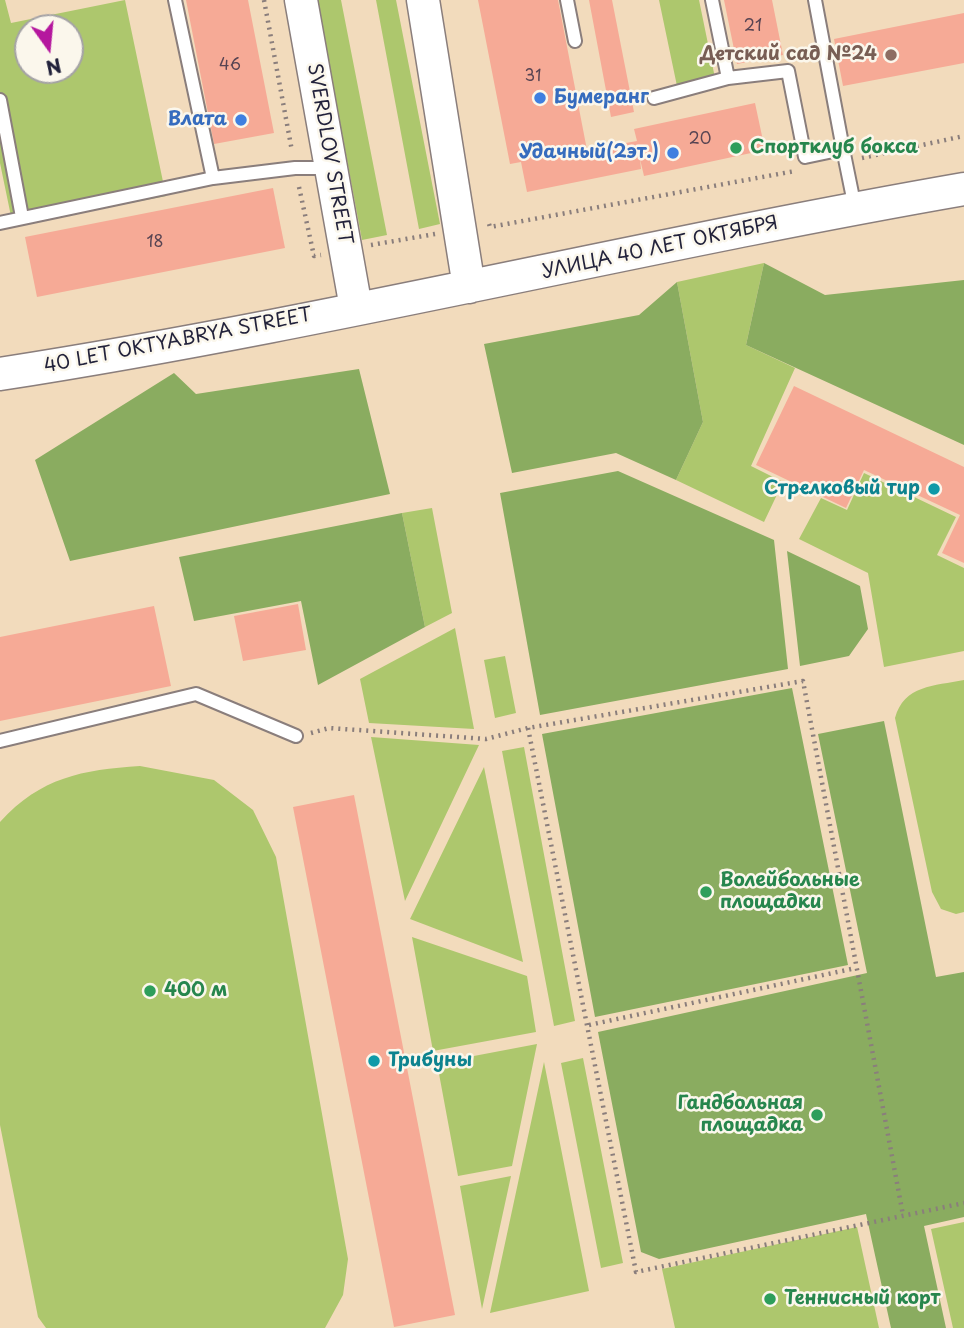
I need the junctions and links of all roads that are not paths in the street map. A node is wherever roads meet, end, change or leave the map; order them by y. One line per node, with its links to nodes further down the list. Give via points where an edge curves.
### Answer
1 (175, 0): 13 (lane)
2 (301, 0): 12 (street, SVERDLOV STREET)
3 (423, 0): 18 (street)
4 (567, 0): 7 (lane)
5 (712, 0): 8 (lane)
6 (815, 0): 11 (lane)
7 (575, 41)
8 (728, 78): 9 (lane); 11 (lane, via 788,71 805,157)
9 (654, 98)
10 (0, 100): 16 (lane)
11 (845, 155): 15 (lane)
12 (332, 168): 13 (lane); 19 (street, SVERDLOV STREET)
13 (213, 178): 16 (lane)
14 (964, 189): 15 (street, УЛИЦА 40 ЛЕТ ОКТЯБРЯ)
15 (856, 208): 18 (street, УЛИЦА 40 ЛЕТ ОКТЯБРЯ)
16 (22, 217): 17 (lane)
17 (0, 223)
18 (470, 287): 19 (street, УЛИЦА 40 ЛЕТ ОКТЯБРЯ)
19 (356, 308): 20 (street, 40 LET OKTYABRYA STREET)
20 (0, 374)
21 (296, 736): 22 (lane, via 196,694)
22 (0, 741)

